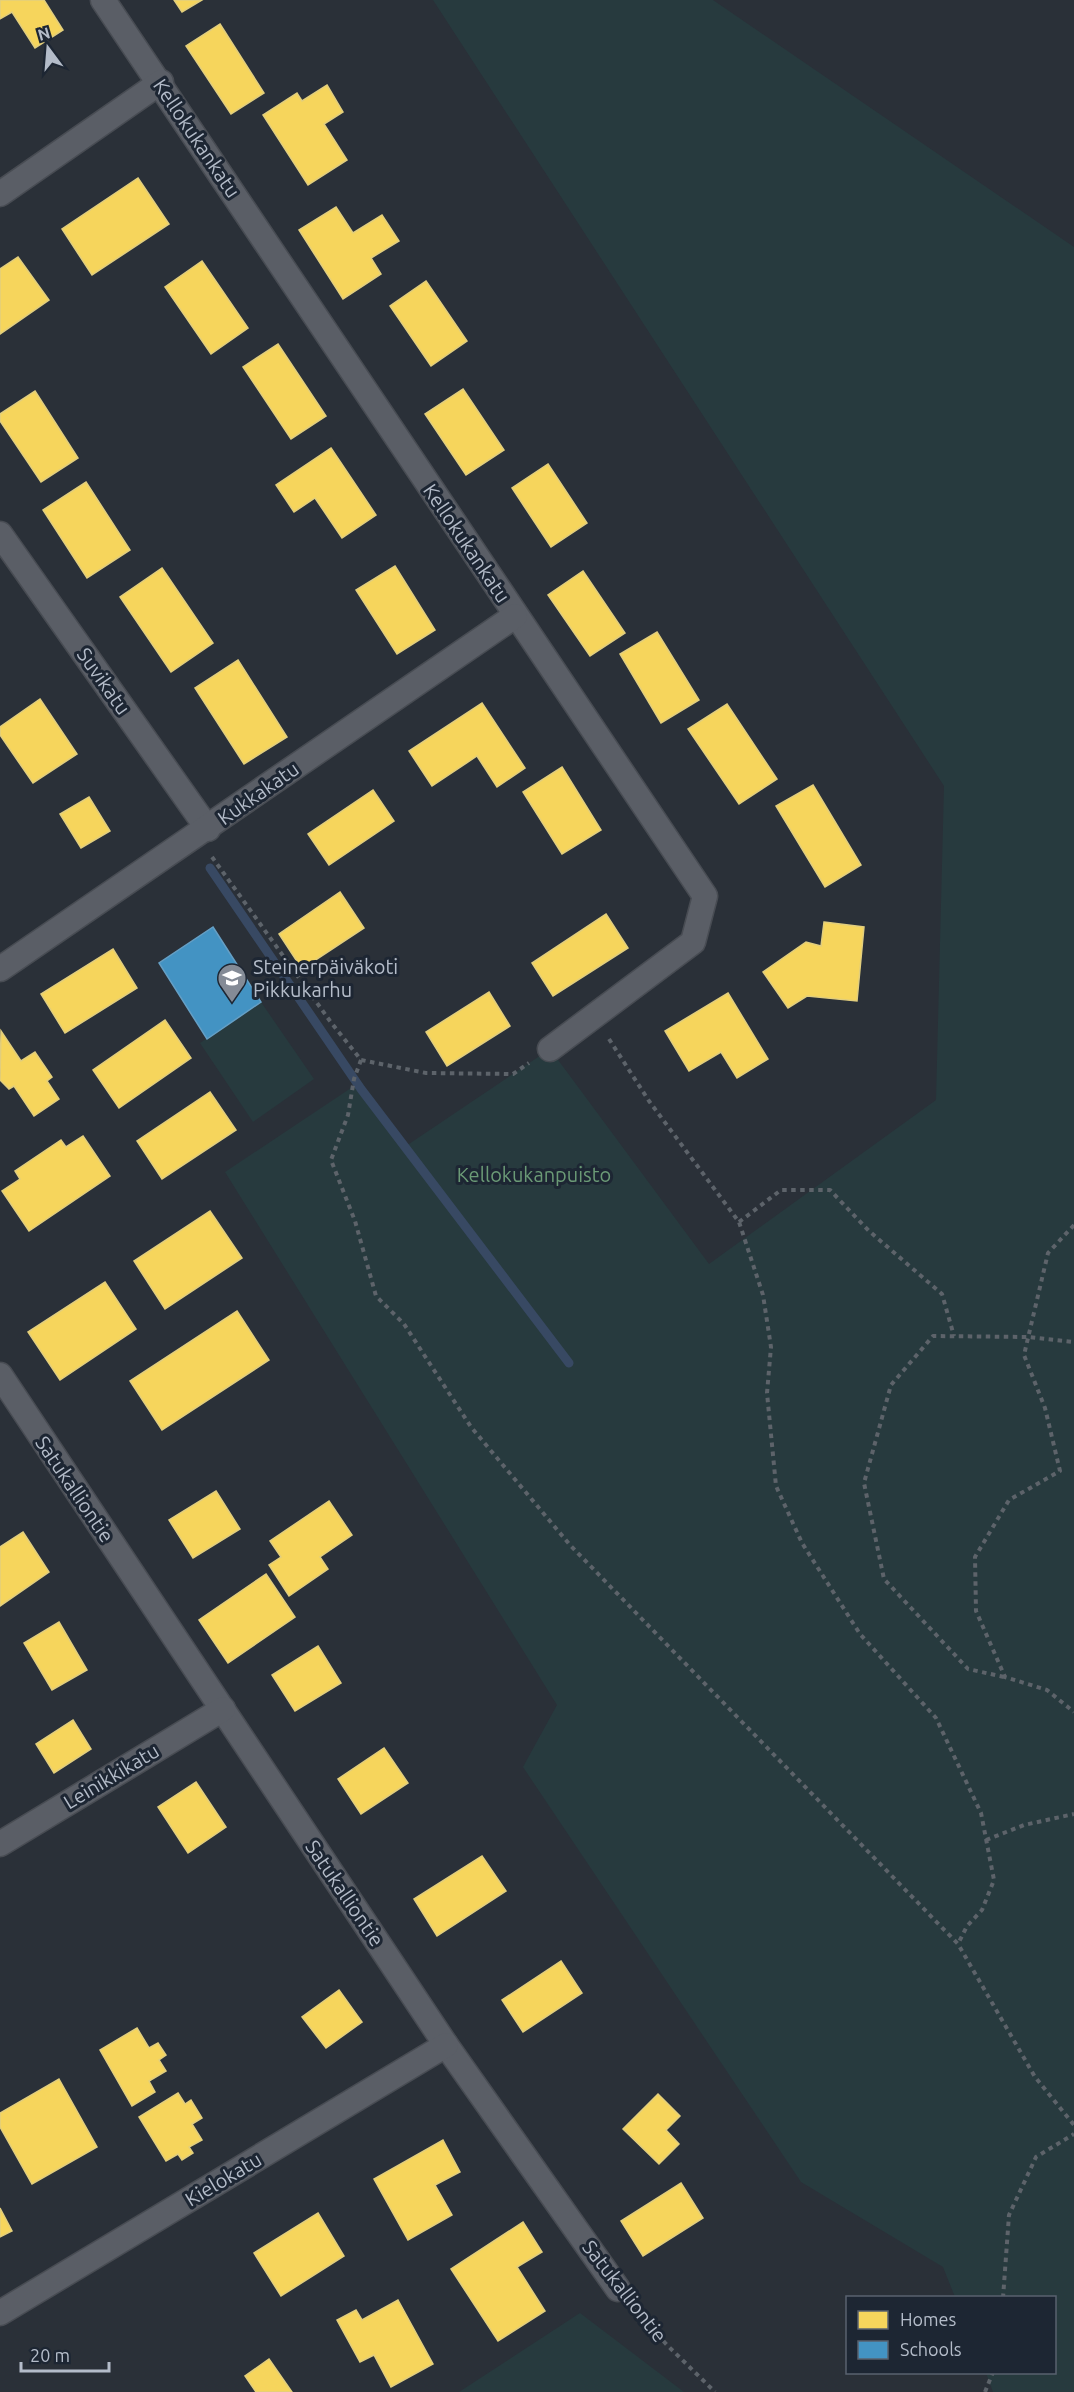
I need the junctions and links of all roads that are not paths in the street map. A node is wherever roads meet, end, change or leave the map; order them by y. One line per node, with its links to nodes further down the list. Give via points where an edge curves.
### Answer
1 (104, 0): 2 (street, Kellokukankatu)
2 (161, 82): 3 (street); 5 (street, Kellokukankatu)
3 (0, 194)
4 (0, 534): 6 (street, Suvikatu)
5 (515, 616): 6 (street, Kukkakatu); 8 (street, Kellokukankatu, via 705,897 693,942)
6 (202, 832): 7 (street, Kukkakatu)
7 (0, 969)
8 (550, 1049)
9 (0, 1376): 10 (street, Satukalliontie)
10 (223, 1709): 11 (street, Leinikkikatu); 12 (street, Satukalliontie)
11 (0, 1844)
12 (446, 2045): 13 (street, Satukalliontie); 14 (street, Kielokatu)
13 (618, 2289)
14 (0, 2313)

